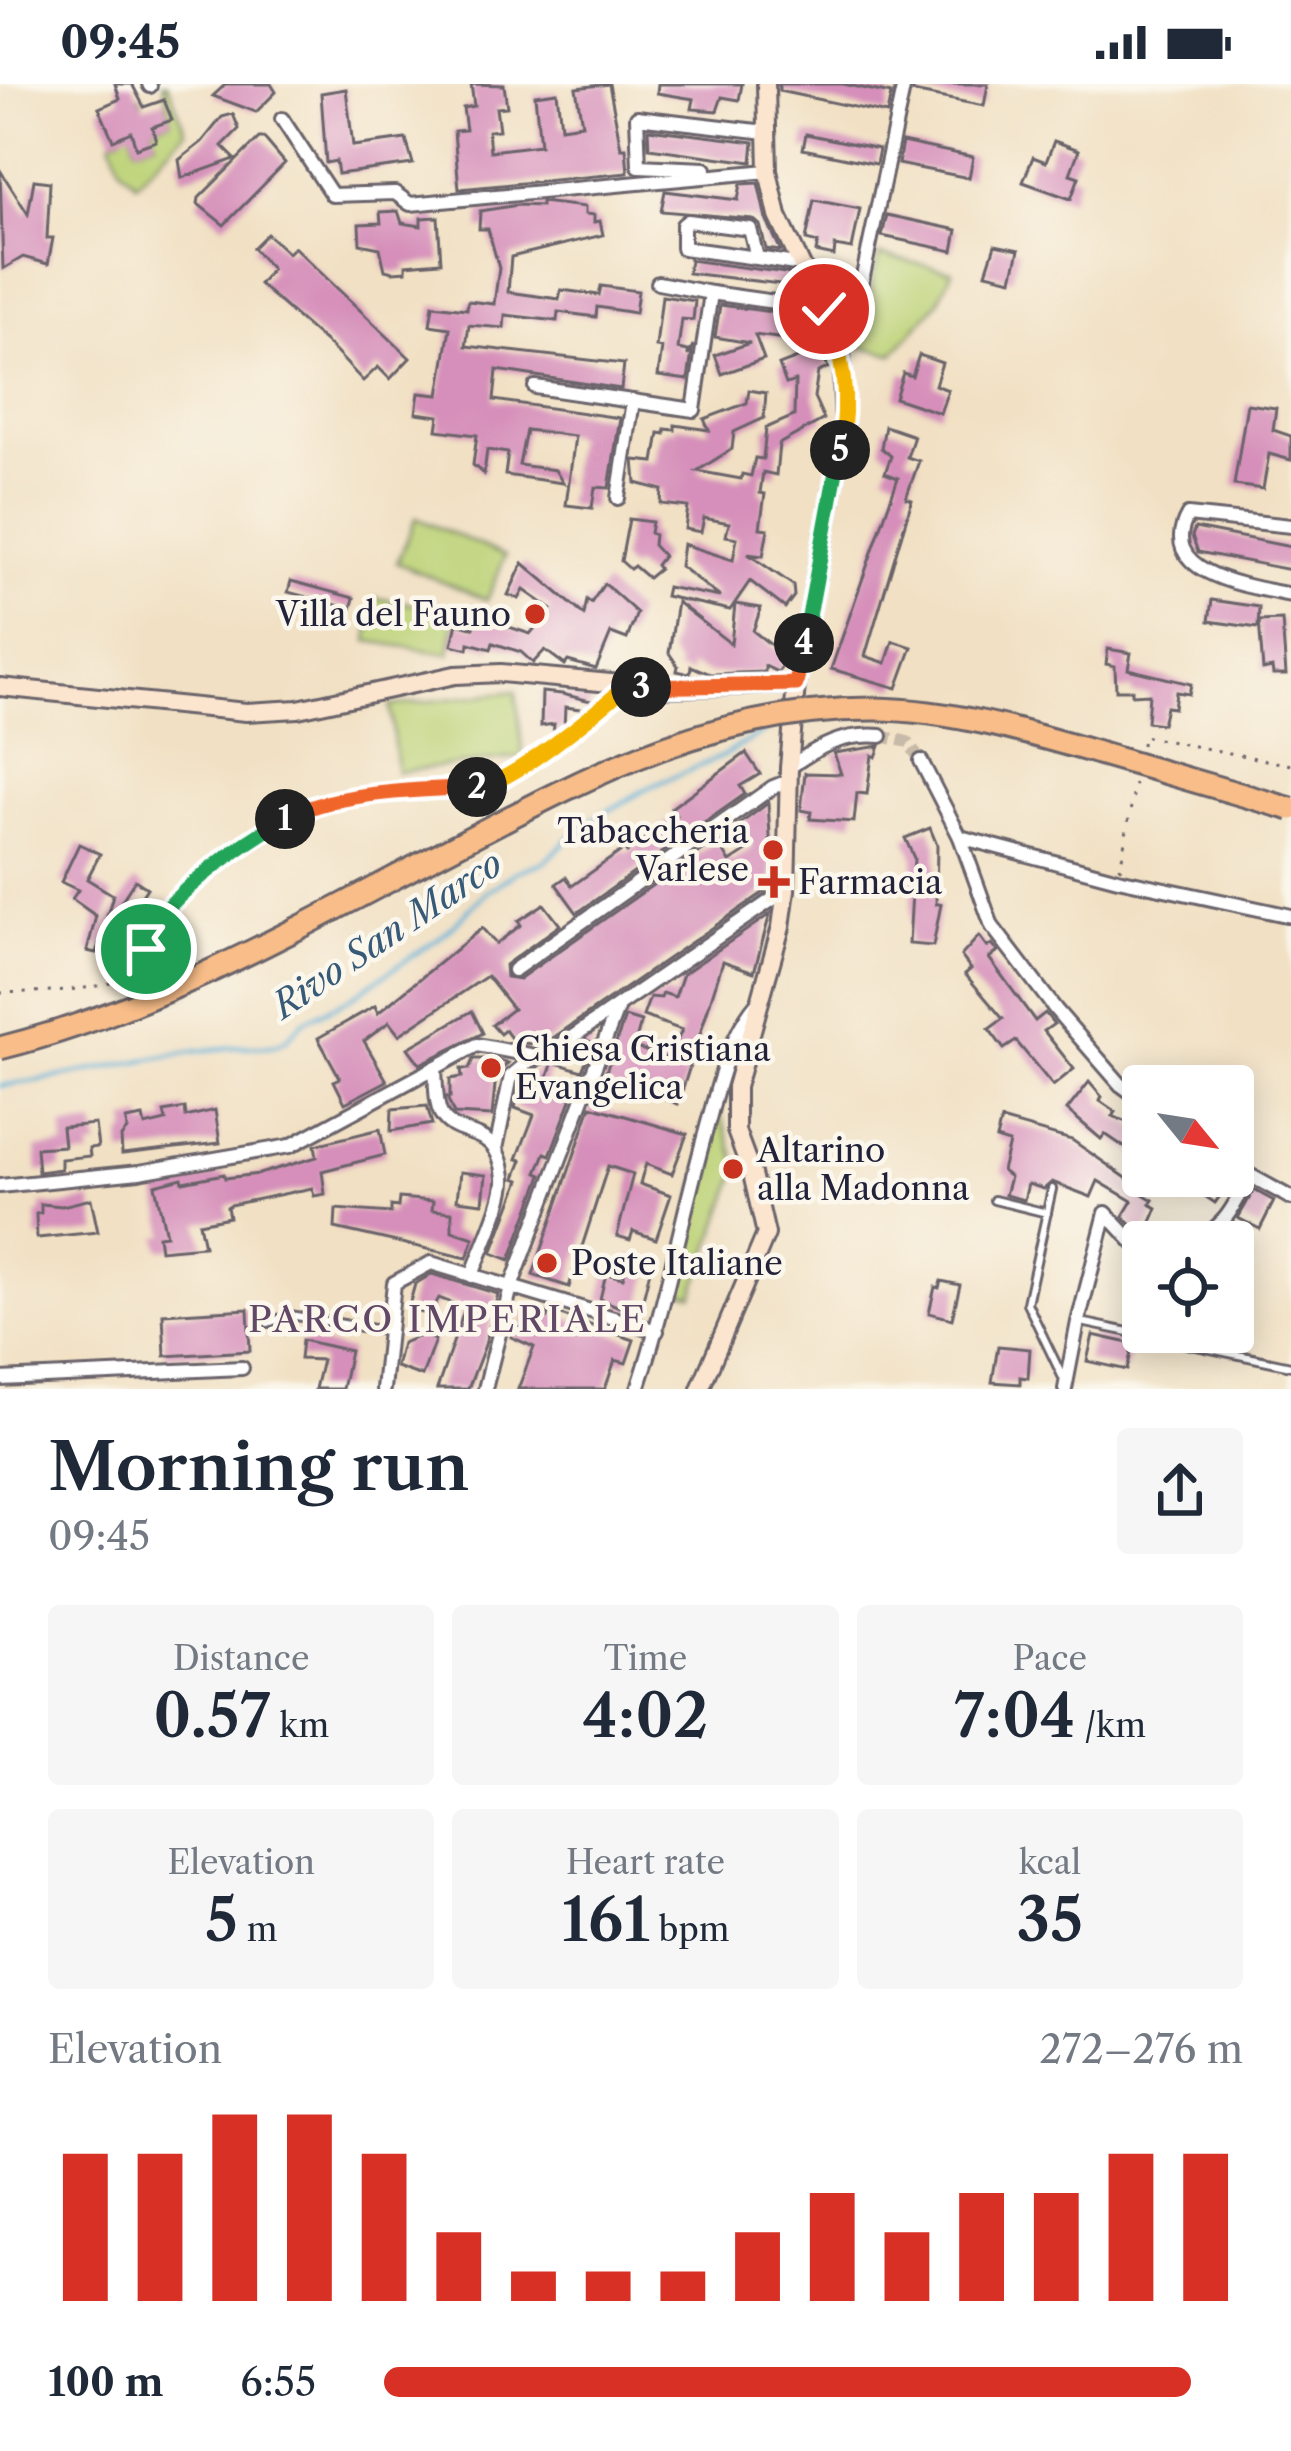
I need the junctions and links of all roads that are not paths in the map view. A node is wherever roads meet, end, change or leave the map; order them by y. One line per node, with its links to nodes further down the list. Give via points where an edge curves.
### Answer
1 (766, 84): 4 (main road)
2 (904, 84): 12 (street, via 850,337)
3 (282, 119): 6 (street, via 332,195 395,194 410,204)
4 (766, 132): 5 (street, via 637,117 639,166); 6 (main road)
5 (712, 169)
6 (768, 170): 8 (main road)
7 (757, 257): 7 (street, via 683,248 683,225 751,229); 8 (street)
8 (801, 265): 11 (main road)
9 (658, 283): 10 (street)
10 (711, 292): 11 (street); 14 (street, via 694,410)
11 (824, 309): 12 (main road)
12 (841, 348): 18 (main road, via 844,430)
13 (535, 387): 14 (street)
14 (633, 401): 15 (street)
15 (618, 498)
16 (1291, 526): 17 (street, via 1188,515 1179,530 1180,547 1198,568)
17 (1291, 595)
18 (796, 684): 19 (main road, via 626,686 454,675 298,709 246,712); 22 (main road)
19 (0, 688)
20 (881, 736): 22 (street, via 854,734 813,749)
21 (922, 761): 24 (street)
22 (788, 774): 25 (main road); 27 (street)
23 (1291, 809): 30 (highway, bridge, via 973,721 881,709 771,716 625,760 198,977)
24 (960, 838): 26 (street); 33 (street, via 1013,959)
25 (786, 890): 28 (main road); 29 (street)
26 (1291, 916)
27 (514, 970)
28 (761, 998): 46 (street, via 740,1023 712,1108); 55 (main road, via 734,1112 766,1234)
29 (618, 1008): 31 (street); 43 (street)
30 (0, 1048)
31 (535, 1056): 32 (street, via 477,1045); 34 (street, via 511,1076)
32 (435, 1068): 34 (street, via 440,1112); 36 (street, via 290,1146)
33 (1122, 1085)
34 (496, 1149): 42 (street, via 505,1181)
35 (1254, 1180): 38 (street)
36 (0, 1186)
37 (1052, 1189): 40 (lane)
38 (1291, 1198)
39 (994, 1200): 40 (lane)
40 (1047, 1213): 51 (lane, via 1027,1303)
41 (1122, 1230): 44 (street, via 1106,1213)
42 (472, 1276): 43 (street); 47 (street, via 431,1263 394,1283)
43 (511, 1287): 46 (street); 53 (street)
44 (1078, 1322): 48 (lane); 51 (street)
45 (268, 1323): 47 (lane, via 290,1315)
46 (657, 1331): 54 (street)
47 (389, 1332): 52 (street)
48 (1291, 1366)
49 (242, 1368): 50 (street)
50 (0, 1378)
51 (1065, 1386)
52 (383, 1389)
53 (485, 1389)
54 (638, 1389)
55 (700, 1389)

